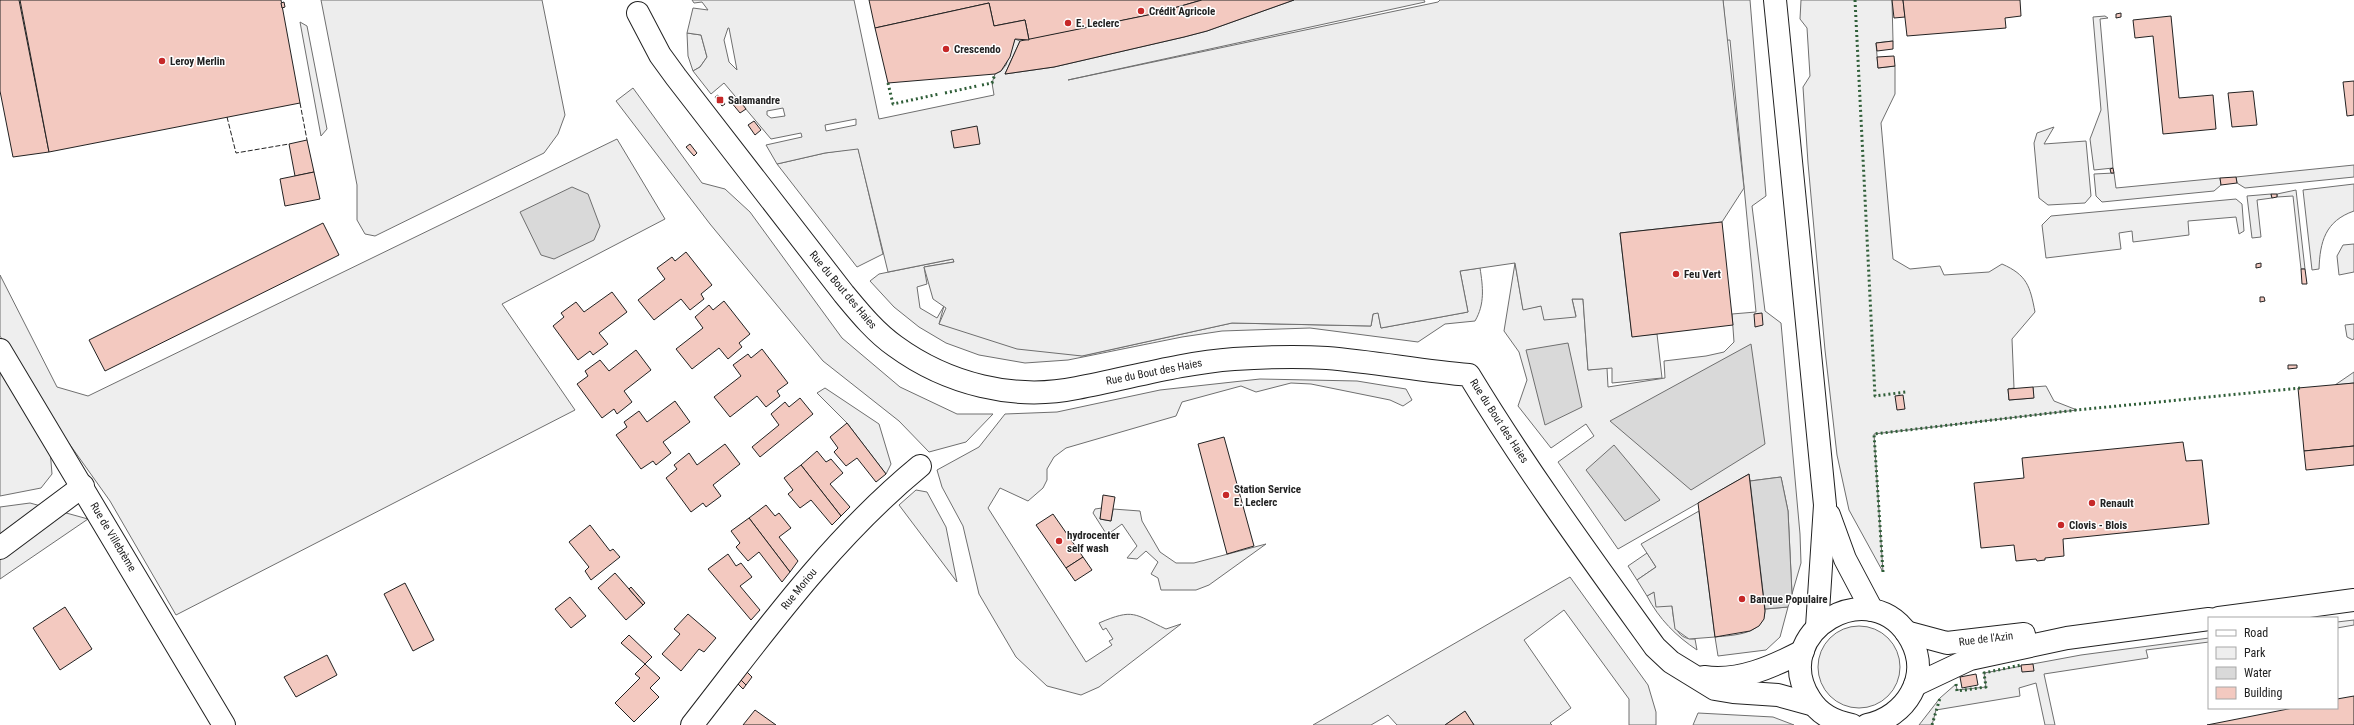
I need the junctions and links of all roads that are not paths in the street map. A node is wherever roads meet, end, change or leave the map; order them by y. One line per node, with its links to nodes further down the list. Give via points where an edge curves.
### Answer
1 (1775, 0): 4 (street)
2 (1790, 0): 4 (street)
3 (638, 13): 18 (street, Rue du Bout des Haies, via 660,55 676,77 844,294 867,322 893,346 924,365 960,381 1022,392 1076,389 1169,367 1235,359 1326,358 1469,375 1492,414 1655,648)
4 (1778, 36): 8 (street)
5 (0, 350): 7 (street, Rue de Villebrème)
6 (920, 466): 23 (street, Rue Moriou, via 866,515 806,578)
7 (83, 486): 9 (street); 22 (street, Rue de Villebrème)
8 (1825, 505): 11 (street, via 1844,559); 14 (street)
9 (0, 548)
10 (2354, 600): 12 (street)
11 (1872, 610): 14 (street, via 1852,609 1833,615); 15 (street, via 1891,618)
12 (2226, 617)
13 (2208, 619): 16 (street, Rue de l'Azin)
14 (1817, 626): 17 (street)
15 (1906, 632): 16 (street, Rue de l'Azin, via 1947,643 2029,634); 19 (street, via 1915,649 1918,667)
16 (2067, 638): 19 (street, Rue de l'Azin, via 1970,659)
17 (1802, 651): 18 (street, Rue du Bout des Haies, via 1774,666 1747,674 1724,678); 20 (street, via 1801,680)
18 (1692, 675): 20 (street, Rue du Bout des Haies, via 1715,689 1778,695)
19 (1915, 685): 21 (street, via 1908,701 1896,714)
20 (1821, 715): 24 (street, Rue du Bout des Haies)
21 (1876, 724)
22 (224, 725)
23 (692, 725)
24 (1852, 725)

